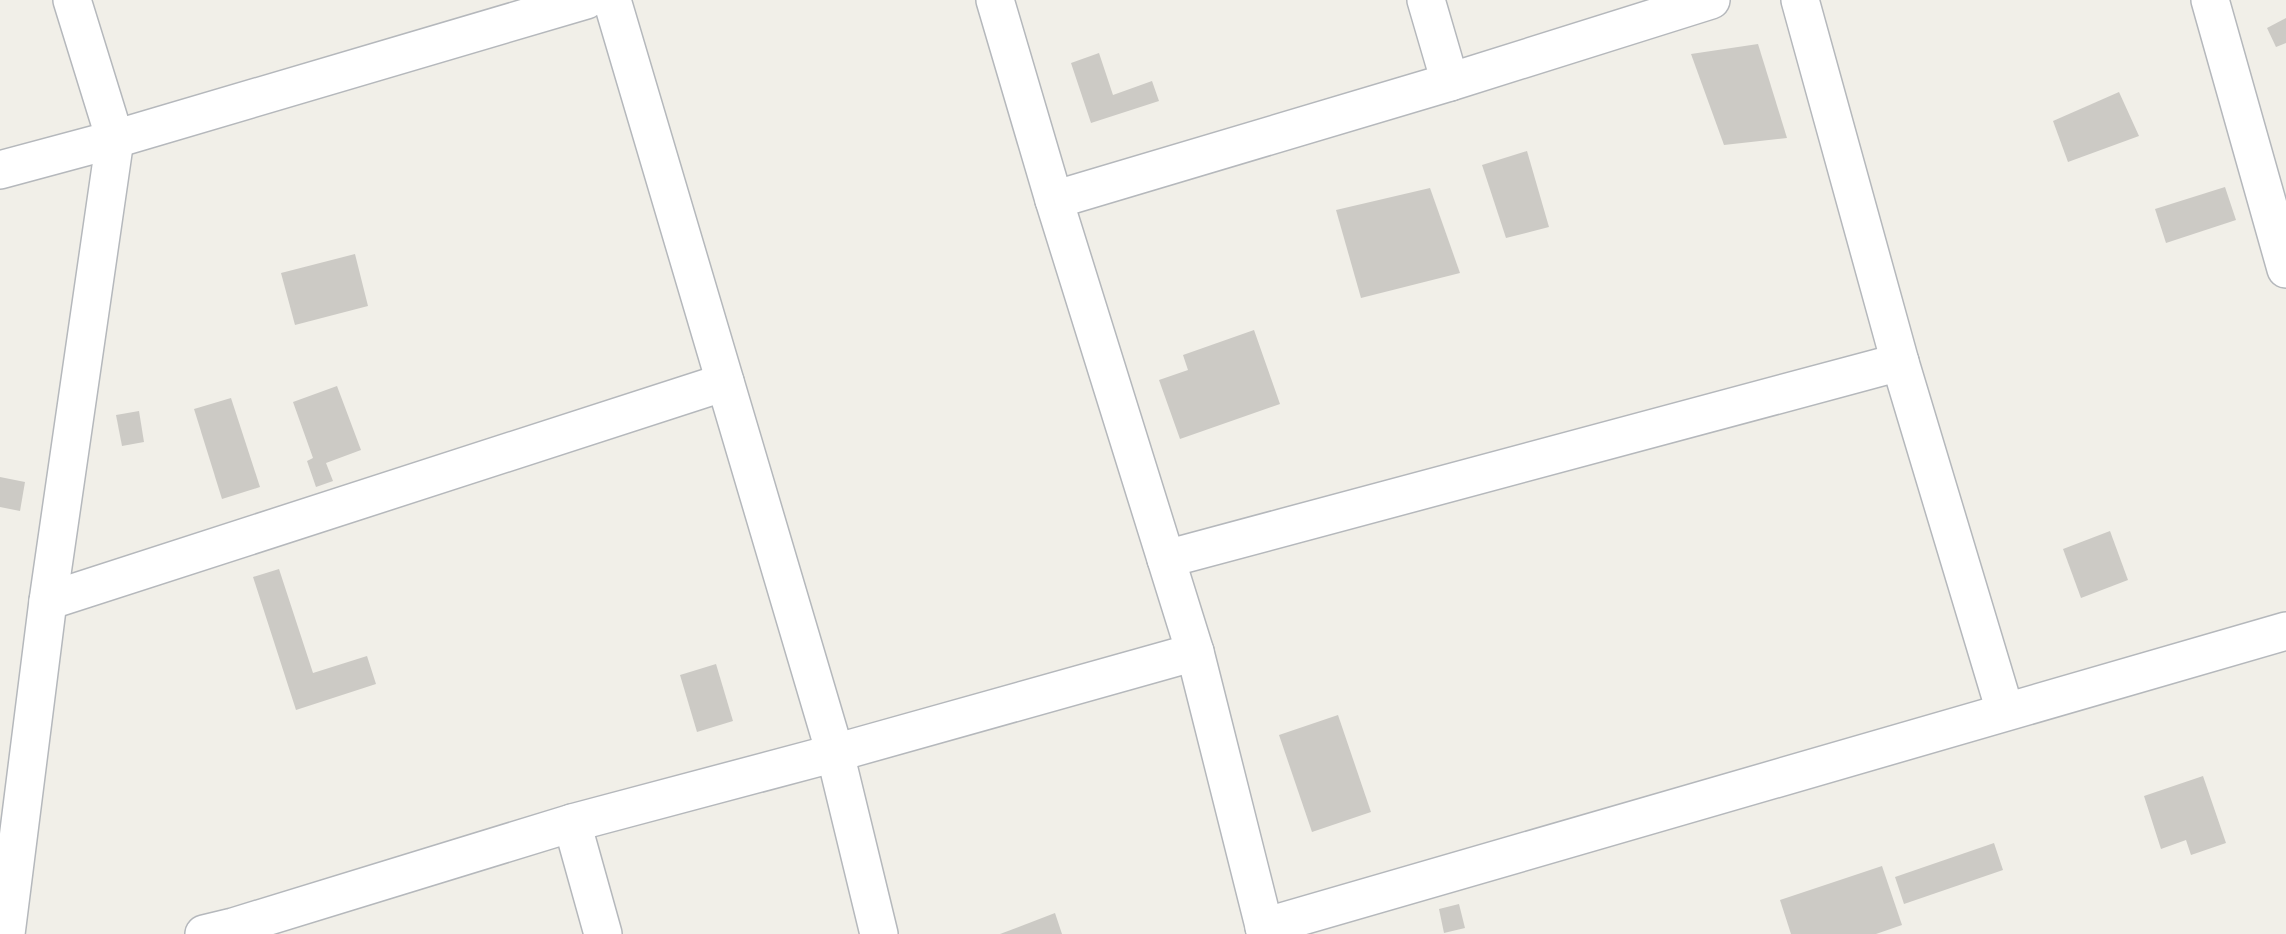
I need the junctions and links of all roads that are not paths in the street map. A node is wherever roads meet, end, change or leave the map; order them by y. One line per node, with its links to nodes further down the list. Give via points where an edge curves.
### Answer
1 (72, 0): 10 (street)
2 (586, 0): 10 (street)
3 (612, 0): 15 (street)
4 (996, 0): 12 (street)
5 (1426, 0): 9 (street)
6 (1711, 0): 9 (street)
7 (1800, 0): 14 (street)
8 (2210, 0): 13 (street)
9 (1450, 82): 12 (street)
10 (114, 139): 11 (street); 17 (street)
11 (0, 170)
12 (1054, 200): 16 (street)
13 (2283, 250)
14 (1900, 362): 16 (street); 20 (street)
15 (725, 382): 17 (street); 21 (street)
16 (1166, 559): 19 (street)
17 (48, 601): 25 (street)
18 (2286, 631): 20 (street)
19 (1195, 652): 21 (street); 23 (street)
20 (2005, 711): 23 (street)
21 (835, 753): 22 (street); 27 (street)
22 (572, 823): 24 (street); 26 (street)
23 (1265, 930)
24 (224, 932)
25 (6, 934)
26 (603, 934)
27 (879, 934)

